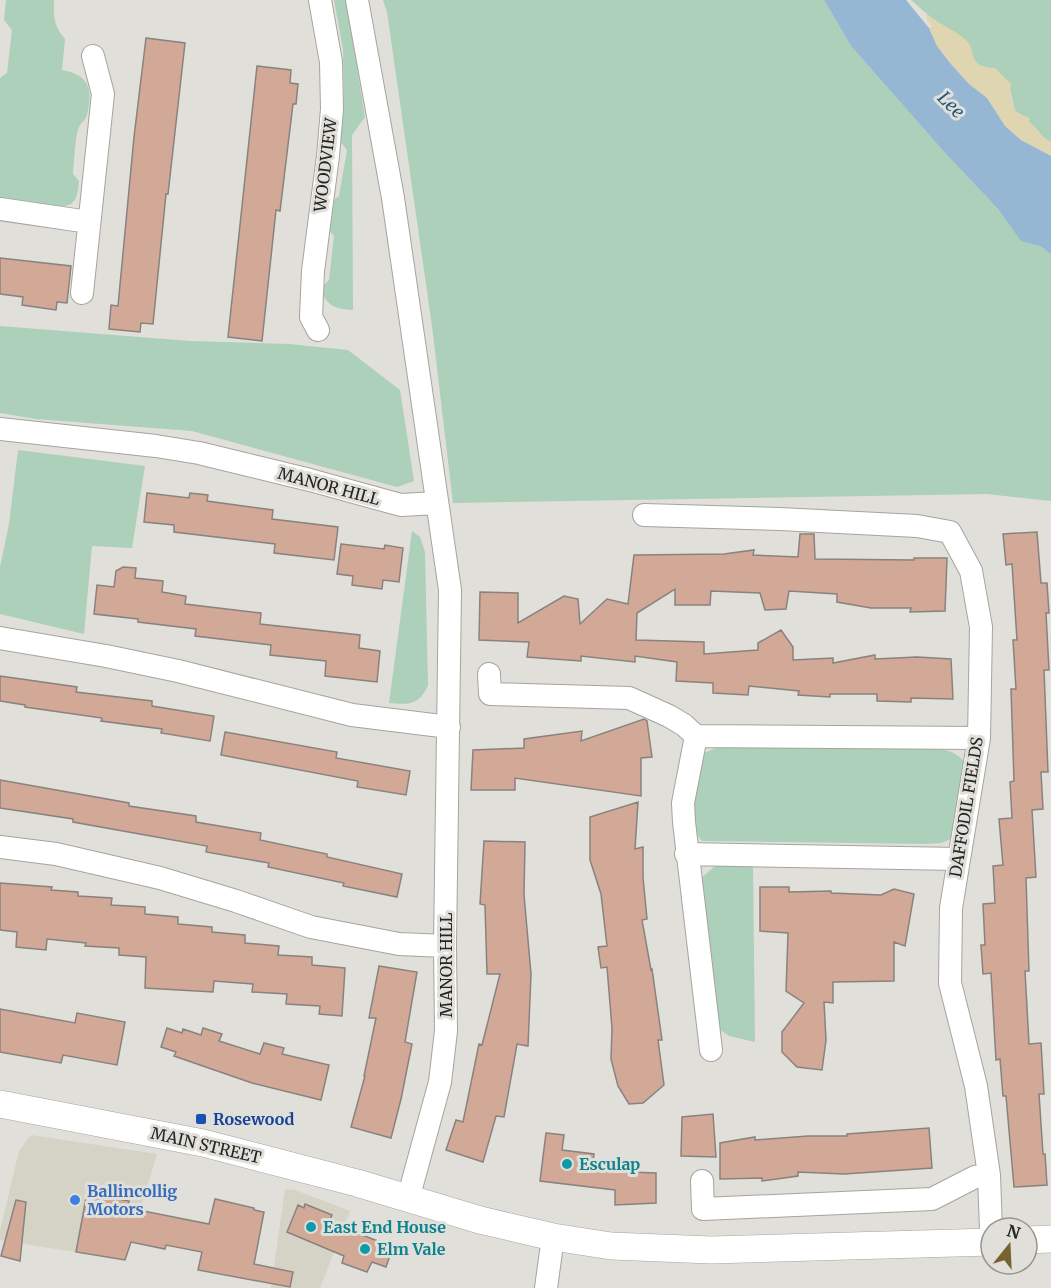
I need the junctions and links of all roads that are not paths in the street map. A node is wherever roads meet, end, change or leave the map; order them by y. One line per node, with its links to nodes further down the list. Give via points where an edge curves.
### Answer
1 (320, 0): 7 (street, WOODVIEW, via 331,62 332,109 313,271 311,317)
2 (357, 0): 9 (street, via 393,198)
3 (93, 56): 5 (street, via 103,94)
4 (0, 209): 5 (street)
5 (89, 222): 6 (street)
6 (82, 293)
7 (318, 330)
8 (0, 429): 9 (street, MANOR HILL, via 199,453 401,505)
9 (437, 503): 13 (street, MANOR HILL, via 450,590)
10 (644, 515): 15 (street, DAFFODIL FIELDS, via 917,526 950,532 971,571 981,627)
11 (0, 638): 13 (street, via 178,671 352,715)
12 (489, 674): 14 (street, via 490,694 629,699 669,716)
13 (449, 727): 19 (street, MANOR HILL)
14 (696, 736): 15 (street); 17 (street, via 683,803)
15 (979, 738): 18 (street, DAFFODIL FIELDS)
16 (0, 847): 19 (street, via 56,854 160,878 311,927 399,944)
17 (686, 854): 18 (street); 20 (street)
18 (958, 859): 22 (street, DAFFODIL FIELDS, via 951,908 950,983 976,1086)
19 (445, 946): 24 (street, MANOR HILL, via 446,1031 440,1082)
20 (711, 1050)
21 (0, 1104): 24 (main road, MAIN STREET, via 203,1143)
22 (989, 1175): 23 (street, via 975,1177 932,1199 704,1209); 25 (street, DAFFODIL FIELDS)
23 (702, 1181)
24 (408, 1199): 26 (main road, MAIN STREET)
25 (990, 1216)
26 (554, 1237): 27 (main road, MAIN STREET, via 611,1246 711,1250); 28 (street)
27 (979, 1242)
28 (546, 1288)

